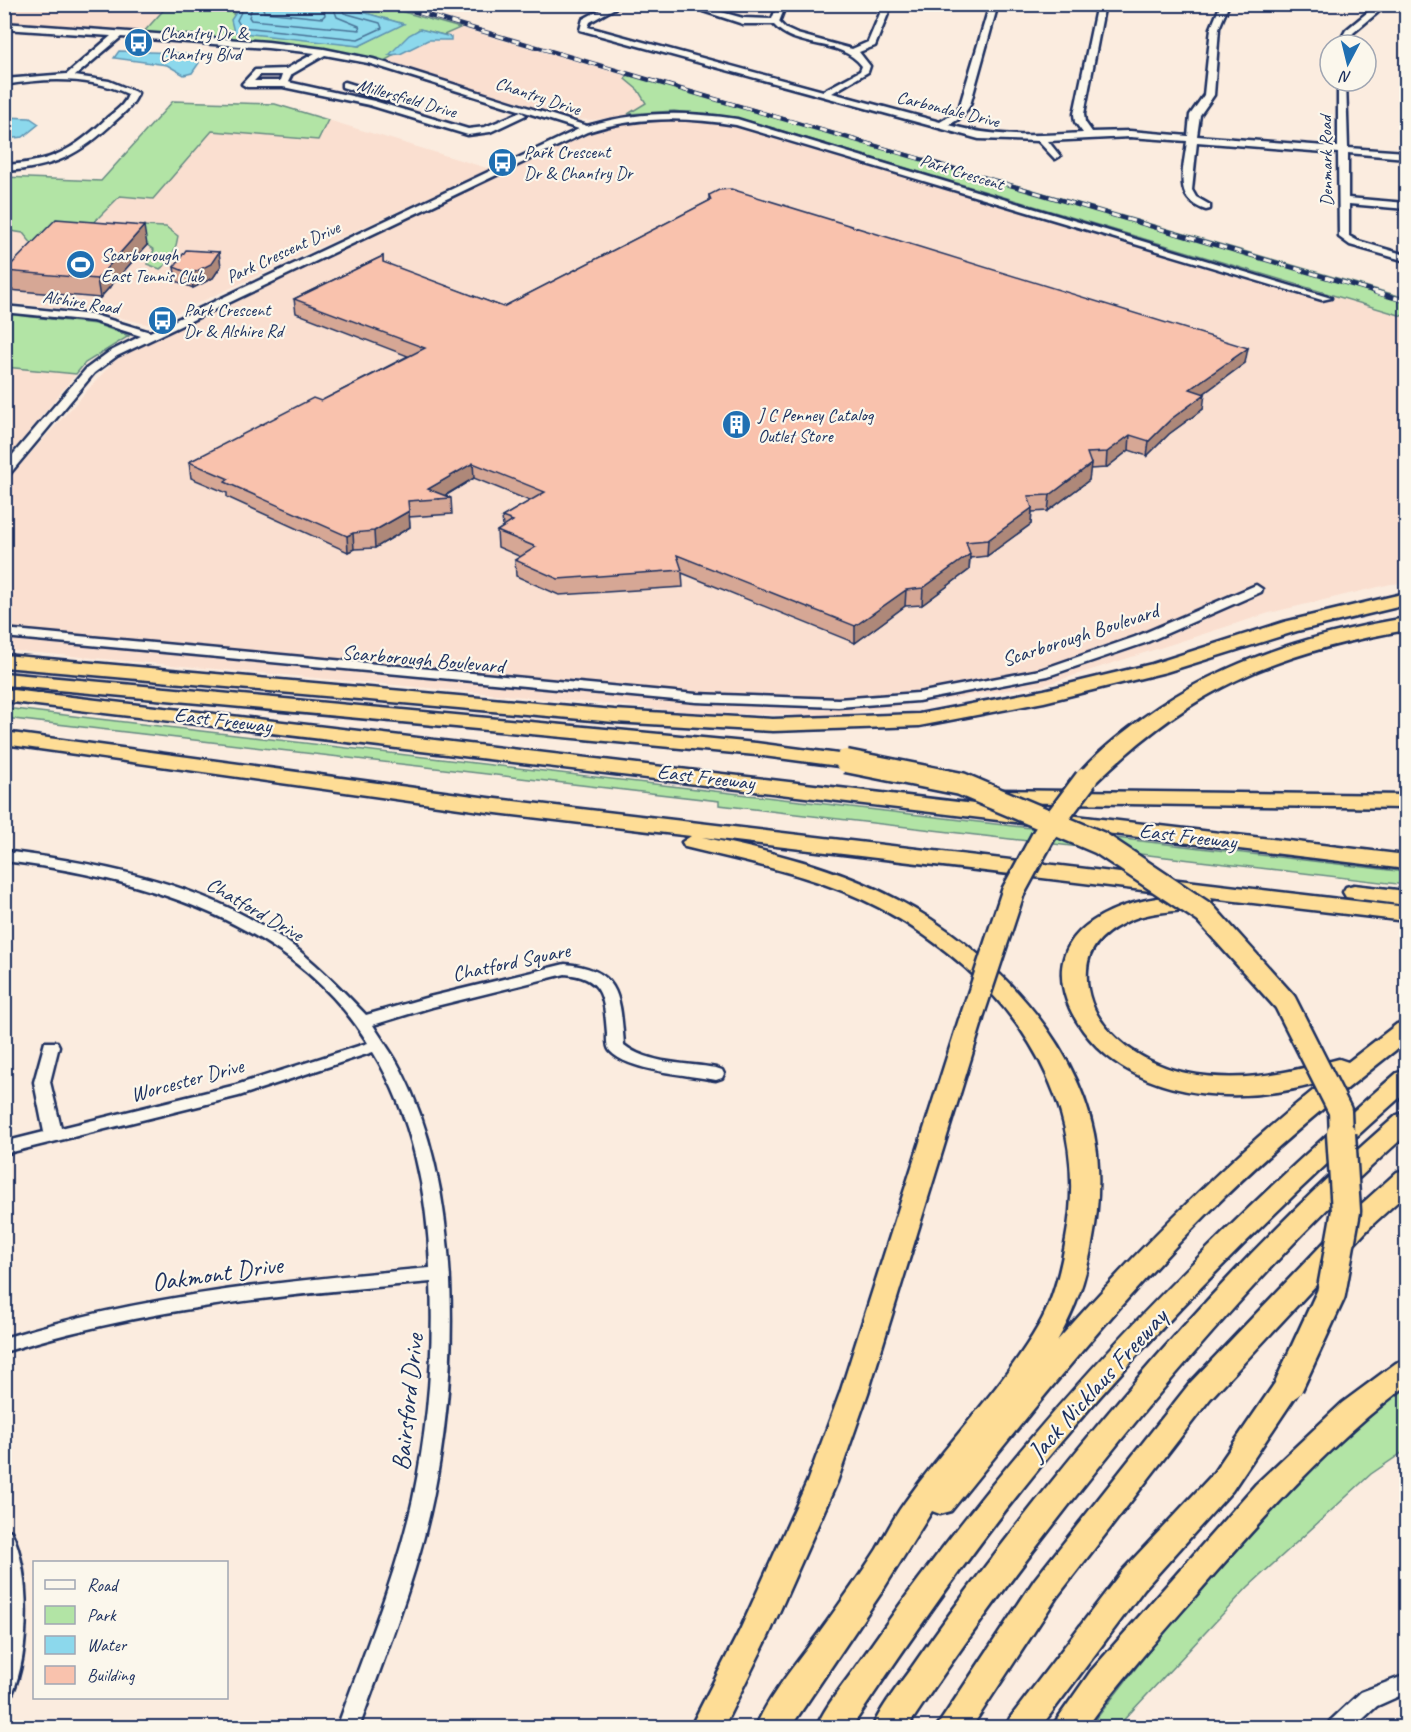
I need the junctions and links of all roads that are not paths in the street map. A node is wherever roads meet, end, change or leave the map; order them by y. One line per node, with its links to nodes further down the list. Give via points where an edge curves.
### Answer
1 (618, 4): 23 (street, Carbondale Drive, via 584,23 583,28)
2 (782, 4): 11 (street)
3 (888, 4): 16 (street, via 872,44)
4 (994, 4): 28 (street, via 965,105 959,115)
5 (1101, 4): 30 (street, via 1078,114)
6 (1225, 4): 31 (street, via 1215,28 1209,95 1195,115)
7 (1365, 4): 8 (street)
8 (1382, 5): 9 (street); 14 (street)
9 (1407, 7)
10 (707, 12): 11 (street, via 743,21)
11 (775, 22): 16 (street, via 791,34)
12 (4, 26): 15 (street, Chantry Drive)
13 (4, 31): 15 (street, Chantry Drive)
14 (1348, 33)
15 (109, 36): 17 (street, Chantry Drive); 19 (street, via 70,76)
16 (852, 52): 23 (street, via 864,60 866,69)
17 (320, 54): 18 (street); 25 (street, Chantry Drive); 29 (street, Chantry Drive, via 400,70 582,126)
18 (288, 72): 21 (street); 21 (street, Millersfield Drive, via 258,72 247,84)
19 (60, 79): 20 (street); 37 (street, via 120,86 133,93 131,101 68,157)
20 (4, 82)
21 (282, 84): 26 (street, Millersfield Drive, via 371,104 462,131 487,130)
22 (345, 85): 26 (street, via 451,119)
23 (824, 93): 28 (street, Carbondale Drive)
24 (1342, 93): 34 (street, Denmark Road)
25 (520, 115): 26 (street, Millersfield Drive); 27 (street, Chantry Drive)
26 (503, 122)
27 (545, 123): 29 (street, Chantry Drive); 33 (street, via 557,131)
28 (940, 126): 32 (street, Carbondale Drive, via 991,138)
29 (584, 130): 33 (street, Park Crescent Drive); 42 (street, Park Crescent, via 607,122 659,115 737,122)
30 (1089, 134): 31 (street, Carbondale Drive); 32 (street, Carbondale Drive)
31 (1192, 138): 34 (street, Carbondale Drive); 40 (street, via 1188,193)
32 (1042, 140): 36 (street)
33 (550, 146): 44 (street, Park Crescent Drive)
34 (1342, 150): 35 (street, Carbondale Drive); 38 (street, Denmark Road)
35 (1407, 155)
36 (1055, 156)
37 (8, 168)
38 (1342, 201): 39 (street); 41 (street, Denmark Road, via 1346,240)
39 (1407, 206)
40 (1206, 207)
41 (1407, 258)
42 (1326, 298)
43 (4, 309): 44 (street, Alshire Road, via 94,318)
44 (151, 336): 45 (street, Park Crescent Drive, via 97,365)
45 (4, 473)
46 (1256, 589): 57 (street, Scarborough Boulevard, via 1140,640 1043,673 918,697)
47 (1407, 599): 54 (highway, via 1291,626)
48 (1407, 624): 51 (highway)
49 (4, 633): 57 (street, Scarborough Boulevard, via 696,698)
50 (4, 642): 57 (street, Scarborough Boulevard, via 650,701 777,708)
51 (1312, 644): 54 (highway); 87 (highway, bridge, via 1226,674 1168,706 1124,741 1086,779 1044,835 1013,892 854,1393 822,1482)
52 (4, 661): 54 (highway, via 614,716 773,725 919,720 1044,696)
53 (4, 667): 59 (highway, via 507,718)
54 (1159, 668)
55 (4, 679): 59 (highway)
56 (4, 695): 61 (highway, East Freeway)
57 (838, 703)
58 (4, 734): 66 (highway, East Freeway)
59 (583, 734): 92 (highway, bridge, via 756,749 846,761 961,784 1100,843 1205,913 1285,1002 1340,1111 1346,1210 1331,1294 1290,1385 1222,1483 1133,1580)
60 (4, 738): 63 (highway)
61 (621, 766): 62 (highway, via 1027,799); 65 (highway, East Freeway)
62 (1407, 802)
63 (488, 805): 67 (highway); 83 (highway, via 749,853 858,890 923,924 981,968 1036,1029 1054,1058 1076,1110 1088,1187 1084,1233 1069,1282 1052,1326 913,1514)
64 (4, 856): 69 (street, Chatford Drive, via 105,871 194,897 270,938 317,973)
65 (1407, 862)
66 (1407, 898)
67 (1361, 908): 68 (highway); 70 (highway, via 1199,901 1140,909 1105,924 1083,944 1073,977 1078,1003 1096,1034 1138,1065 1183,1080 1225,1086 1289,1083 1352,1061)
68 (1407, 914)
69 (363, 1022): 71 (street, Chatford Drive); 73 (street, Chatford Square, via 565,969 583,970 598,976 608,987 616,1047 620,1052)
70 (1405, 1032): 83 (highway, via 1320,1097 1200,1205 1082,1332 926,1520)
71 (378, 1045): 76 (street, Worcester Drive, via 239,1090); 79 (street, Bairsford Drive, via 416,1131)
72 (51, 1046): 76 (street, via 42,1082)
73 (716, 1074)
74 (1407, 1079): 89 (highway, Jack Nicklaus Freeway, via 1205,1266 1083,1395 965,1540)
75 (1407, 1121): 90 (highway, Jack Nicklaus Freeway, via 1242,1280 1083,1464 1001,1568)
76 (54, 1137): 77 (street, Worcester Drive)
77 (4, 1148)
78 (1407, 1179): 91 (highway, via 1364,1217 1200,1391 1046,1588)
79 (440, 1274): 80 (street, Oakmont Drive, via 204,1298 98,1318); 86 (street, Bairsford Drive, via 440,1393 422,1500)
80 (4, 1345)
81 (1407, 1371): 93 (highway, via 1352,1411 1267,1493 1102,1681)
82 (4, 1537): 85 (street, via 16,1601)
83 (884, 1563): 88 (highway)
84 (1407, 1684): 94 (street, via 1369,1699)
85 (4, 1688)
86 (348, 1728)
87 (706, 1728)
88 (771, 1728)
89 (831, 1728)
90 (888, 1728)
91 (952, 1728)
92 (1021, 1728)
93 (1067, 1728)
94 (1338, 1728)

